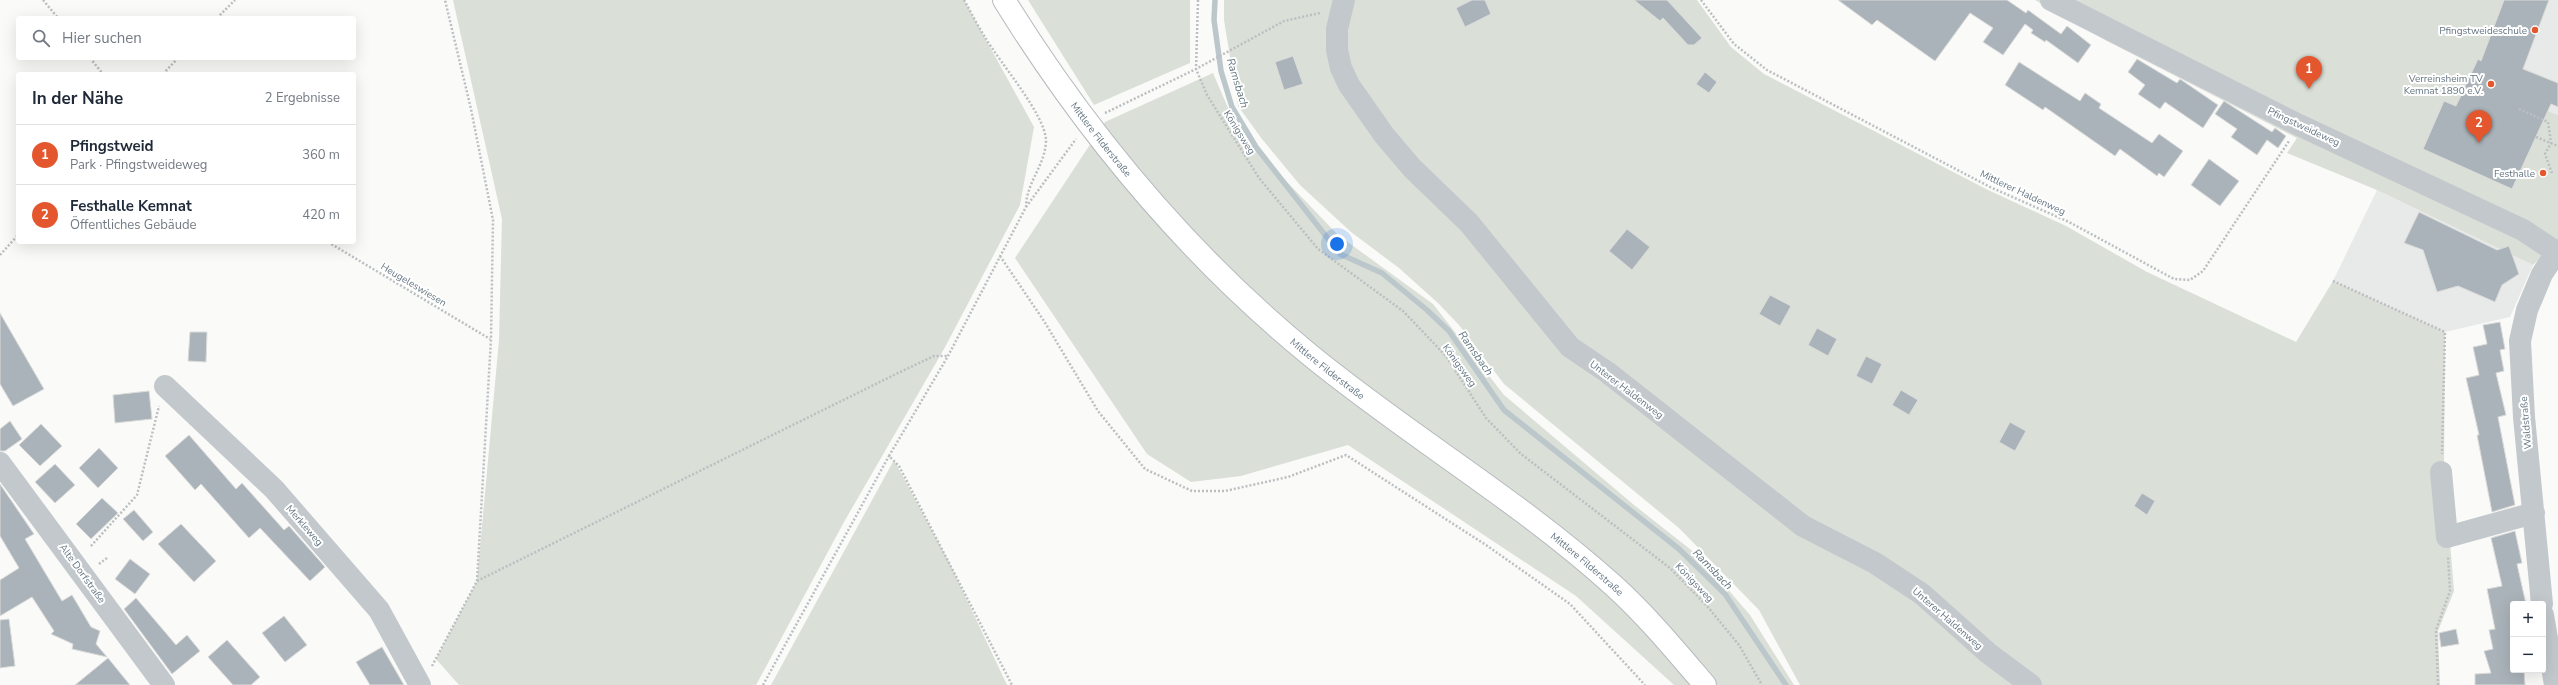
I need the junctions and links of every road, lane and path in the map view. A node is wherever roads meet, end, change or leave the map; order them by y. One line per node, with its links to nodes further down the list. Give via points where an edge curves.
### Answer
1 (43, 0): 10 (path)
2 (235, 0): 11 (path)
3 (445, 0): 29 (path, via 471,109 493,220)
4 (964, 0): 27 (path, via 1044,129 1044,154 1026,194 1026,208)
5 (1004, 0): 46 (main road, Mittlere Filderstraße, via 1039,56 1130,178 1177,231 1240,293 1358,393 1556,538 1615,587 1667,640)
6 (1198, 0): 14 (path, Königsweg)
7 (1701, 0): 18 (path, Mittlerer Haldenweg, via 1734,44 1767,70 1990,187 2069,222 2174,279 2190,280 2203,271)
8 (2051, 0): 18 (street, Pfingstweideweg)
9 (1342, 5): 14 (path, via 1284,21); 48 (street, Unterer Haldenweg, via 1337,29 1337,50 1341,68 1349,85 1384,135 1412,168 1469,223 1570,347 1607,372 1803,526 1875,563 1922,594 1988,653)
10 (56, 16)
11 (219, 16)
12 (92, 60): 15 (path)
13 (176, 60): 16 (path)
14 (1196, 69): 47 (path, Königsweg, via 1208,95 1259,178 1318,249 1402,310 1446,356 1486,418 1521,454 1670,568 1707,606 1739,645)
15 (101, 72)
16 (166, 72)
17 (2519, 109): 20 (path, via 2548,122)
18 (2300, 125): 25 (street, Pfingstweideweg, via 2498,218)
19 (2536, 136): 20 (path)
20 (2551, 143): 21 (path); 22 (path, via 2545,154)
21 (2558, 146)
22 (2552, 173)
23 (16, 237): 26 (path)
24 (331, 244): 29 (path, Heugeleswiesen)
25 (2557, 251): 35 (street, Waldstraße, via 2542,274 2527,310 2520,342 2524,418)
26 (0, 255)
27 (1000, 256): 30 (path); 45 (path, via 1044,321 1098,411 1146,469 1192,491 1225,490 1288,477 1346,455 1486,545 1570,604)
28 (2333, 281): 34 (path, via 2445,332)
29 (491, 339): 38 (path)
30 (948, 356): 32 (path); 38 (path, via 934,356 896,374)
31 (167, 388): 37 (path, via 160,401 137,495); 42 (street, Merkleweg, via 274,489 379,610)
32 (889, 456): 43 (path); 44 (path, via 899,466)
33 (0, 463): 41 (street, Alte Dorfstraße)
34 (2441, 472): 36 (street)
35 (2534, 513): 36 (street); 39 (street, Waldstraße)
36 (2447, 537): 49 (path, via 2450,591 2436,630)
37 (91, 546)
38 (477, 581): 42 (path)
39 (2542, 601)
40 (2546, 631): 50 (street)
41 (164, 685)
42 (420, 685)
43 (764, 685)
44 (1012, 685)
45 (1646, 685)
46 (1705, 685)
47 (1762, 685)
48 (2031, 685)
49 (2438, 685)
50 (2556, 685)

